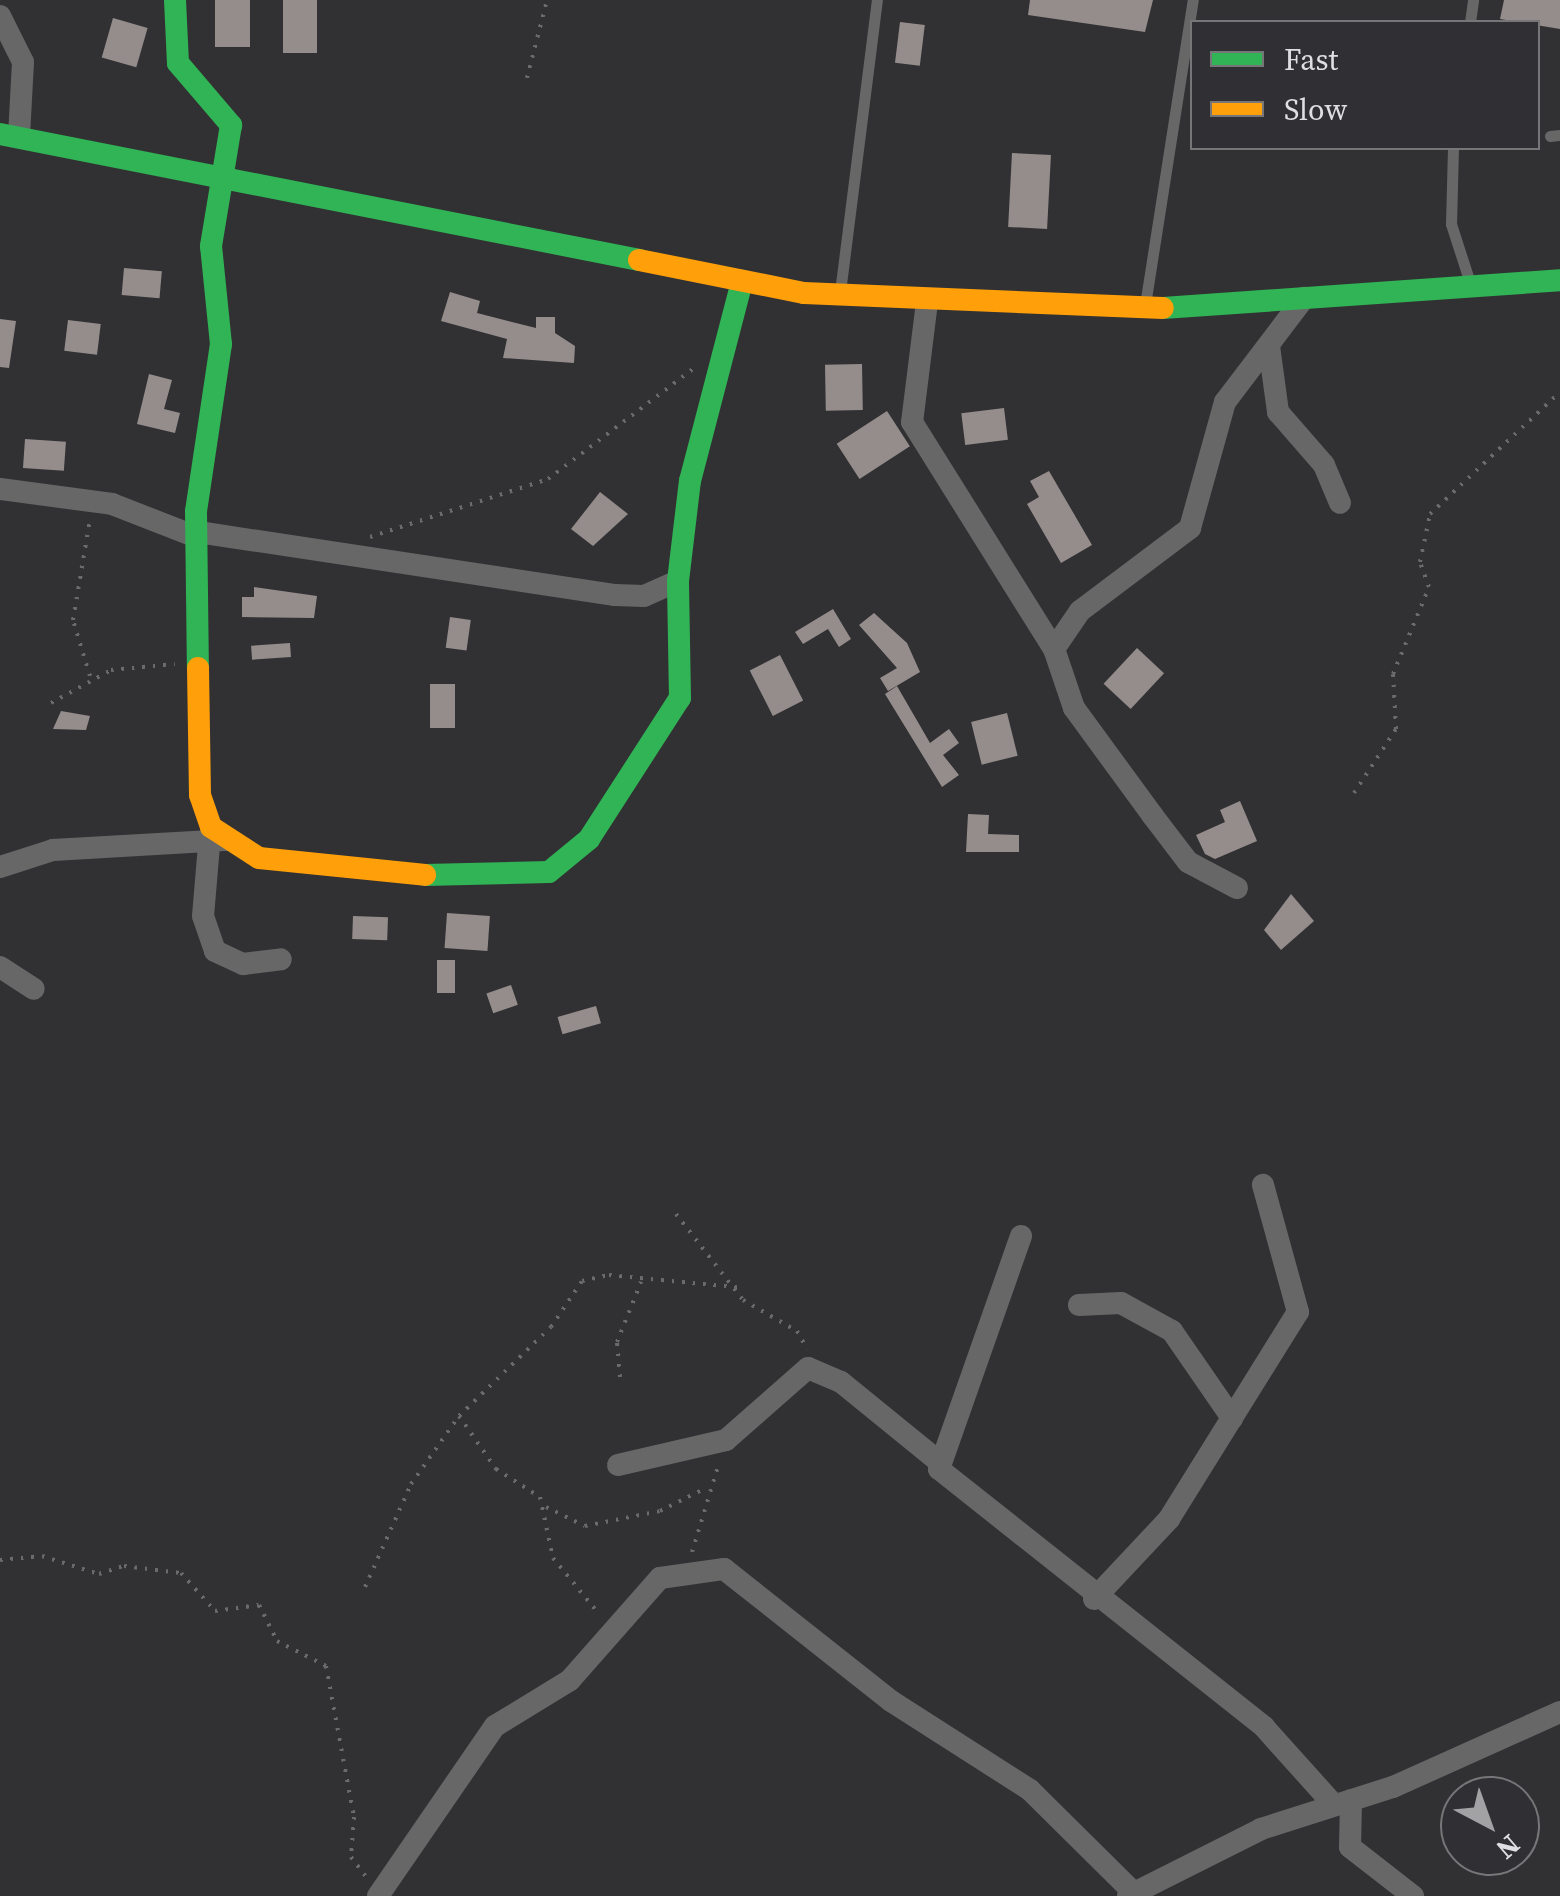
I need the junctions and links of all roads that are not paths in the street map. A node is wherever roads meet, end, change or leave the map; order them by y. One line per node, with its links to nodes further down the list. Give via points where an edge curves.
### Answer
1 (175, 0): 7 (street, via 178,63 232,125)
2 (878, 0): 11 (lane)
3 (1192, 0): 14 (lane)
4 (0, 16): 5 (street, via 23,62)
5 (10, 136): 7 (street)
6 (1453, 150): 10 (lane, via 1452,224)
7 (220, 180): 9 (street); 18 (street, via 210,246 222,326)
8 (1560, 280): 10 (street)
9 (742, 281): 11 (street); 19 (street, via 720,355)
10 (1470, 284): 12 (street)
11 (840, 296): 13 (street)
12 (1304, 298): 14 (street); 15 (street)
13 (927, 302): 14 (street); 20 (street, via 912,422)
14 (1145, 309)
15 (1269, 346): 17 (street, via 1278,412 1324,464); 20 (street, via 1224,402 1190,528 1080,611)
16 (0, 490): 18 (street, via 96,501)
17 (1340, 503)
18 (198, 535): 19 (street, via 254,547 331,548 615,595 644,596); 21 (street, via 200,794)
19 (678, 581): 21 (street, via 680,698 562,866 474,880 350,862 287,864)
20 (1054, 649): 23 (street, via 1074,708 1152,816 1188,862)
21 (219, 843): 22 (street, via 53,850); 24 (street, via 203,916 215,951 242,964)
22 (0, 867)
23 (1237, 888)
24 (282, 959)
25 (0, 967): 26 (street)
26 (34, 989)
27 (1263, 1184): 30 (street, via 1298,1312)
28 (1021, 1236): 31 (street, via 990,1340)
29 (1078, 1305): 30 (street, via 1120,1303 1172,1330)
30 (1232, 1418): 33 (street, via 1170,1519)
31 (938, 1460): 32 (street, via 841,1382 808,1368 726,1440); 33 (street, via 946,1478)
32 (618, 1465)
33 (1094, 1599): 35 (street, via 1264,1726)
34 (1560, 1712): 35 (street)
35 (1342, 1803): 37 (street, via 1261,1829); 38 (street, via 1350,1847)
36 (379, 1892): 37 (street, via 486,1736 570,1680 670,1574 736,1571 834,1659 1030,1790)
37 (1131, 1894)
38 (1413, 1896)

